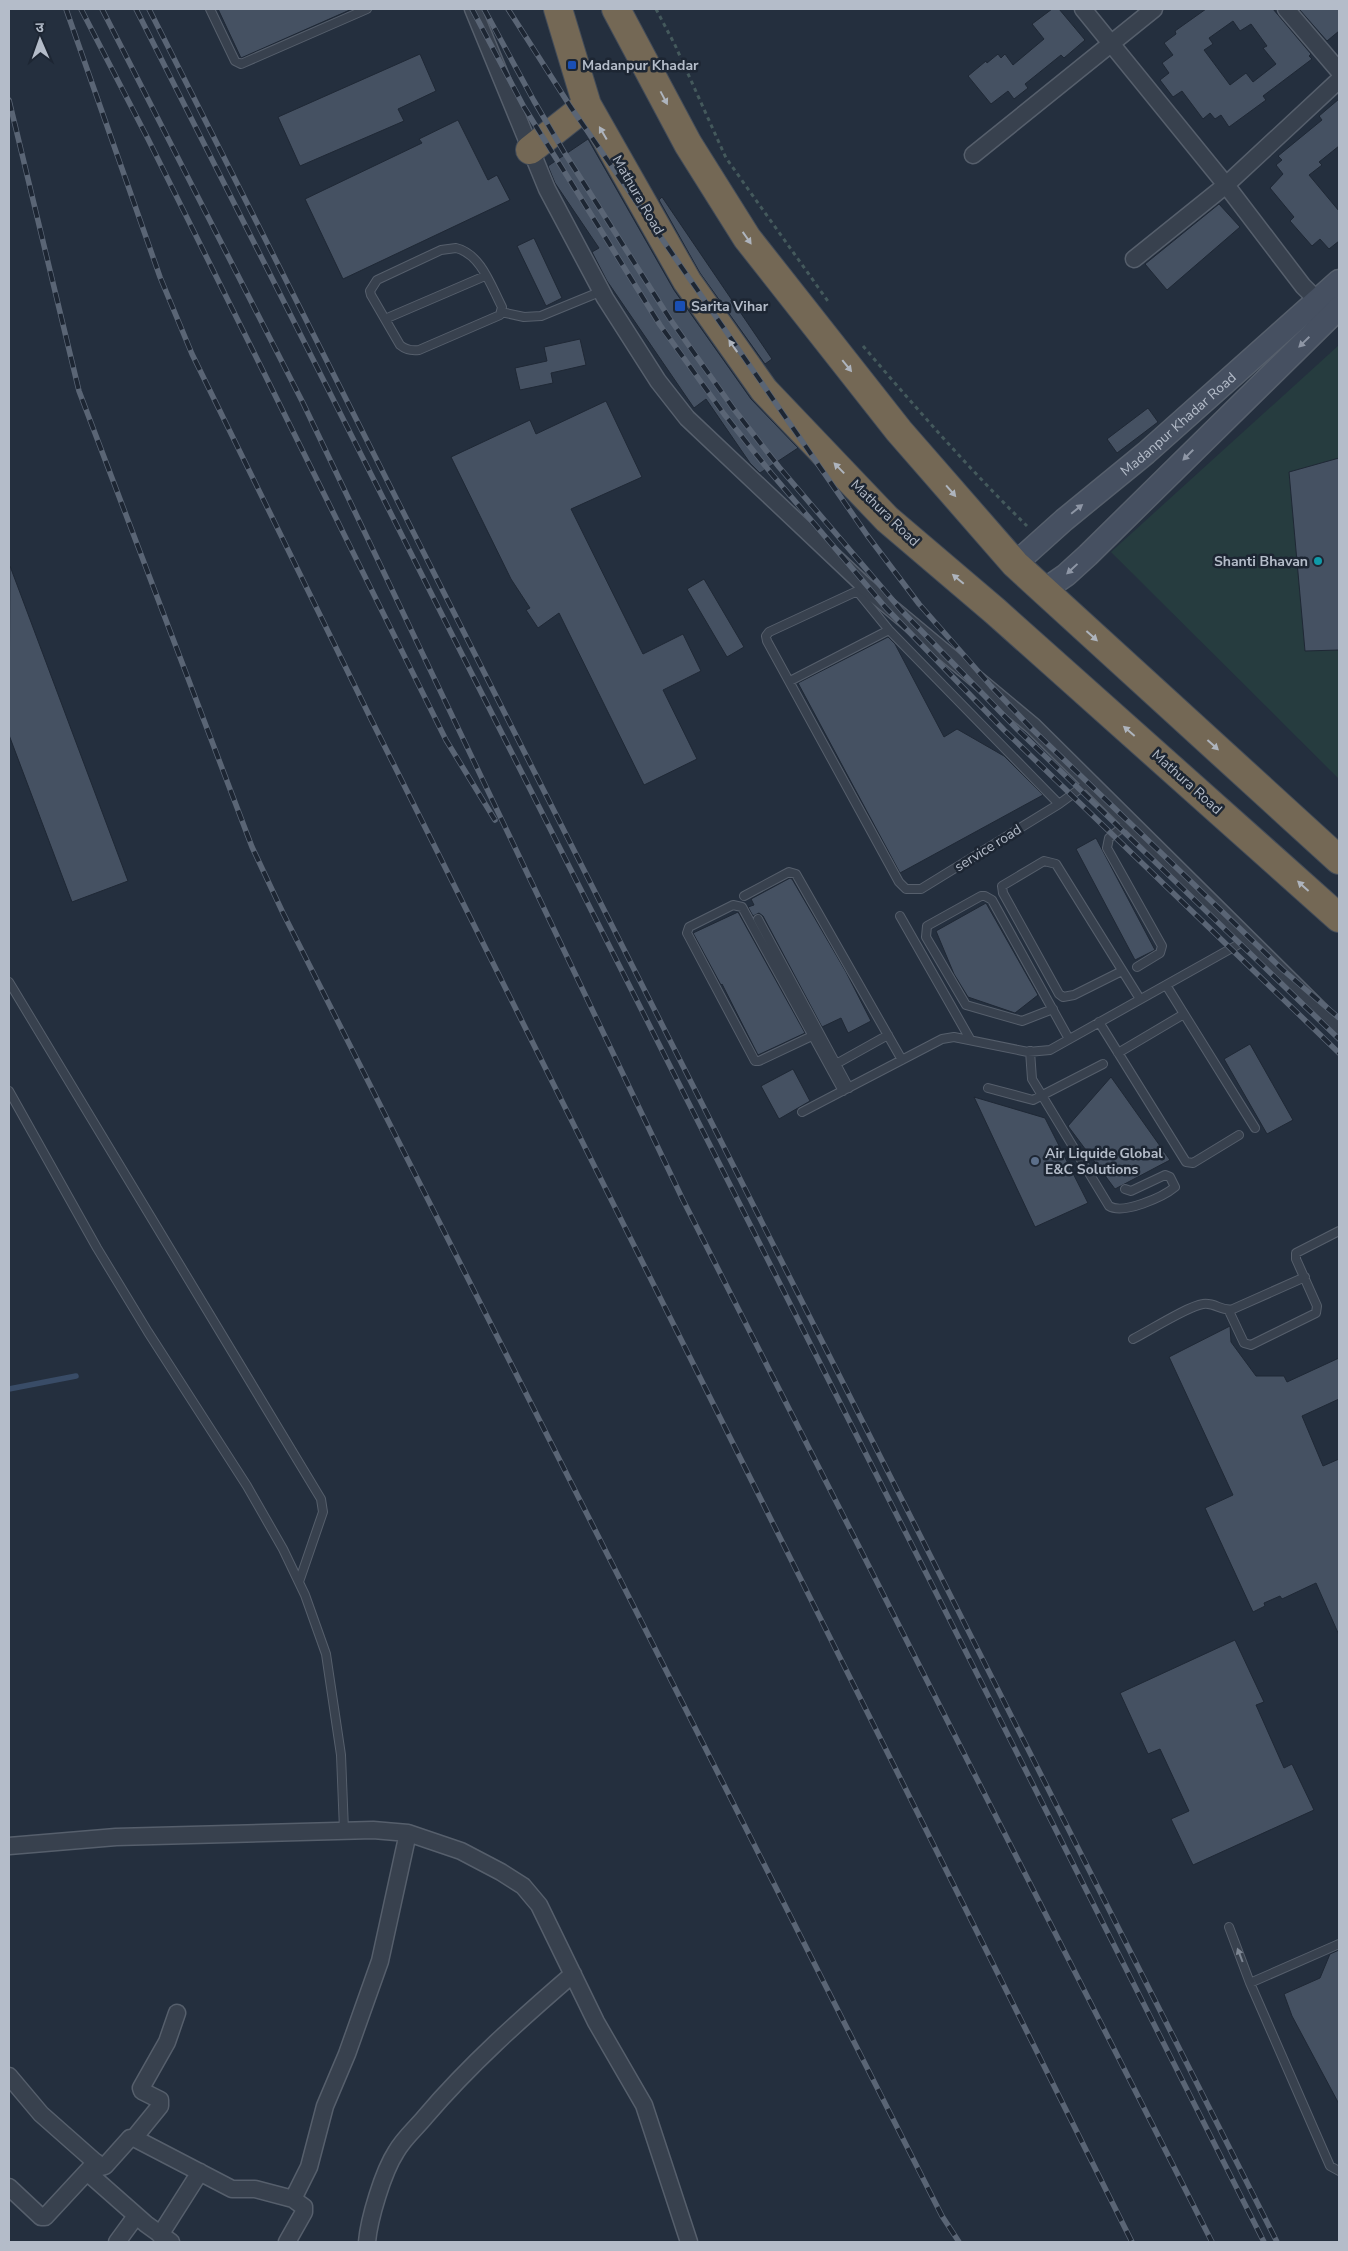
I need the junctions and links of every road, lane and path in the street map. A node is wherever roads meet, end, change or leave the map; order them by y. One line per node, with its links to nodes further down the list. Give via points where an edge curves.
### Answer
1 (210, 9): 2 (lane, via 235,60 241,64)
2 (367, 9)
3 (474, 9): 14 (street)
4 (558, 9): 13 (highway, Mathura Road)
5 (616, 9): 27 (highway, one-way to 27, via 688,144 747,238 899,431)
6 (656, 9): 21 (path, via 726,158)
7 (1084, 9): 10 (street)
8 (1154, 9): 10 (street)
9 (1286, 9): 11 (street)
10 (1111, 43): 15 (street); 16 (street)
11 (1339, 72)
12 (1339, 80): 16 (street)
13 (587, 105): 14 (highway); 38 (highway, Mathura Road, one-way to 13, via 995,611 887,519 764,390 687,281)
14 (530, 150): 20 (street, via 547,189)
15 (973, 155)
16 (1226, 185): 17 (street); 22 (street, via 1302,286)
17 (1134, 259)
18 (485, 276): 23 (lane, via 502,307); 24 (lane); 24 (lane, via 467,250 442,250 377,280 370,291)
19 (1339, 281): 22 (street, Madanpur Khadar Road)
20 (602, 291): 23 (lane, via 541,316 524,317); 28 (street, via 658,381 687,418)
21 (830, 304)
22 (1330, 308): 27 (street, Madanpur Khadar Road, one-way to 22, via 1146,453); 29 (street, Madanpur Khadar Road, one-way to 29, via 1088,555)
23 (501, 312): 24 (lane, via 496,319 413,351 400,345)
24 (385, 319)
25 (860, 342): 26 (path, via 909,400)
26 (1029, 528)
27 (1015, 564): 29 (highway)
28 (862, 590): 30 (lane); 31 (lane, service road, via 769,632 767,641); 32 (street, via 1033,726)
29 (1043, 591): 35 (highway, one-way to 35)
30 (890, 630): 31 (lane); 33 (lane)
31 (790, 681): 33 (lane, service road, via 899,882 906,889 921,889)
32 (1089, 782): 33 (lane); 34 (street)
33 (1059, 804)
34 (1129, 822): 40 (street); 41 (lane, via 1109,838 1107,848 1162,946 1160,953)
35 (1339, 860)
36 (744, 896): 50 (lane, via 789,872 796,874)
37 (900, 916): 52 (lane)
38 (1339, 918)
39 (758, 919): 57 (lane)
40 (1248, 939): 44 (lane); 49 (street)
41 (1137, 967)
42 (1122, 971): 42 (lane, via 1056,864 1044,861 1002,886 1059,994 1074,995); 45 (lane)
43 (9, 982): 71 (lane, via 321,1499 323,1512)
44 (1166, 985): 45 (lane); 47 (lane)
45 (1140, 999): 48 (lane)
46 (1053, 1009): 46 (lane, via 1022,1021 966,1005 926,937 927,926 981,896 989,898); 53 (lane)
47 (1184, 1014): 55 (lane); 64 (lane)
48 (1099, 1022): 53 (lane); 55 (lane)
49 (1339, 1029)
50 (888, 1035): 56 (lane); 57 (lane)
51 (812, 1036): 51 (lane, via 742,907 733,905 689,927 687,933 755,1061); 60 (lane)
52 (970, 1039): 54 (lane); 56 (lane, via 954,1036 942,1039)
53 (1070, 1039): 54 (lane, via 1050,1050)
54 (1030, 1051): 62 (lane, via 1030,1075)
55 (1118, 1053): 65 (lane, via 1186,1162 1193,1163)
56 (902, 1060): 60 (lane)
57 (836, 1064): 60 (lane)
58 (1103, 1064): 62 (lane)
59 (988, 1088): 62 (lane, via 1026,1099)
60 (846, 1089): 63 (lane)
61 (9, 1091): 71 (lane, via 102,1256 247,1486)
62 (1043, 1097): 66 (lane, via 1113,1209 1128,1209 1175,1187 1170,1177 1165,1175 1131,1191)
63 (802, 1112)
64 (1255, 1128)
65 (1238, 1135)
66 (1125, 1188)
67 (1339, 1232): 68 (lane, via 1296,1253)
68 (1305, 1277): 69 (lane); 69 (lane, via 1318,1310 1251,1345 1244,1343)
69 (1229, 1310): 70 (lane, via 1214,1304 1197,1306)
70 (1133, 1339)
71 (299, 1582): 72 (lane, via 326,1654 341,1755)
72 (344, 1830): 73 (street); 74 (street, via 116,1838)
73 (408, 1833): 77 (street, via 461,1851 523,1886 539,1905); 86 (street, via 380,1961 325,2106 309,2167)
74 (9, 1846)
75 (1229, 1927): 78 (lane, one-way to 75)
76 (1339, 1944): 78 (lane)
77 (574, 1974): 91 (street, via 500,2037 397,2150 374,2209); 92 (street, via 596,2022 644,2105)
78 (1250, 1982): 83 (lane, via 1330,2166)
79 (177, 2013): 81 (street, via 167,2042 141,2088 160,2100 160,2106)
80 (9, 2076): 82 (street)
81 (134, 2138): 82 (street, via 130,2138 105,2166); 84 (street)
82 (91, 2167): 85 (street, via 43,2218); 87 (street)
83 (1339, 2171)
84 (200, 2172): 86 (street, via 236,2191 255,2190); 88 (street)
85 (9, 2187)
86 (293, 2199): 90 (street, via 304,2207 304,2212)
87 (136, 2216): 88 (street); 89 (street)
88 (166, 2239)
89 (117, 2242)
90 (287, 2242)
91 (367, 2242)
92 (689, 2242)

